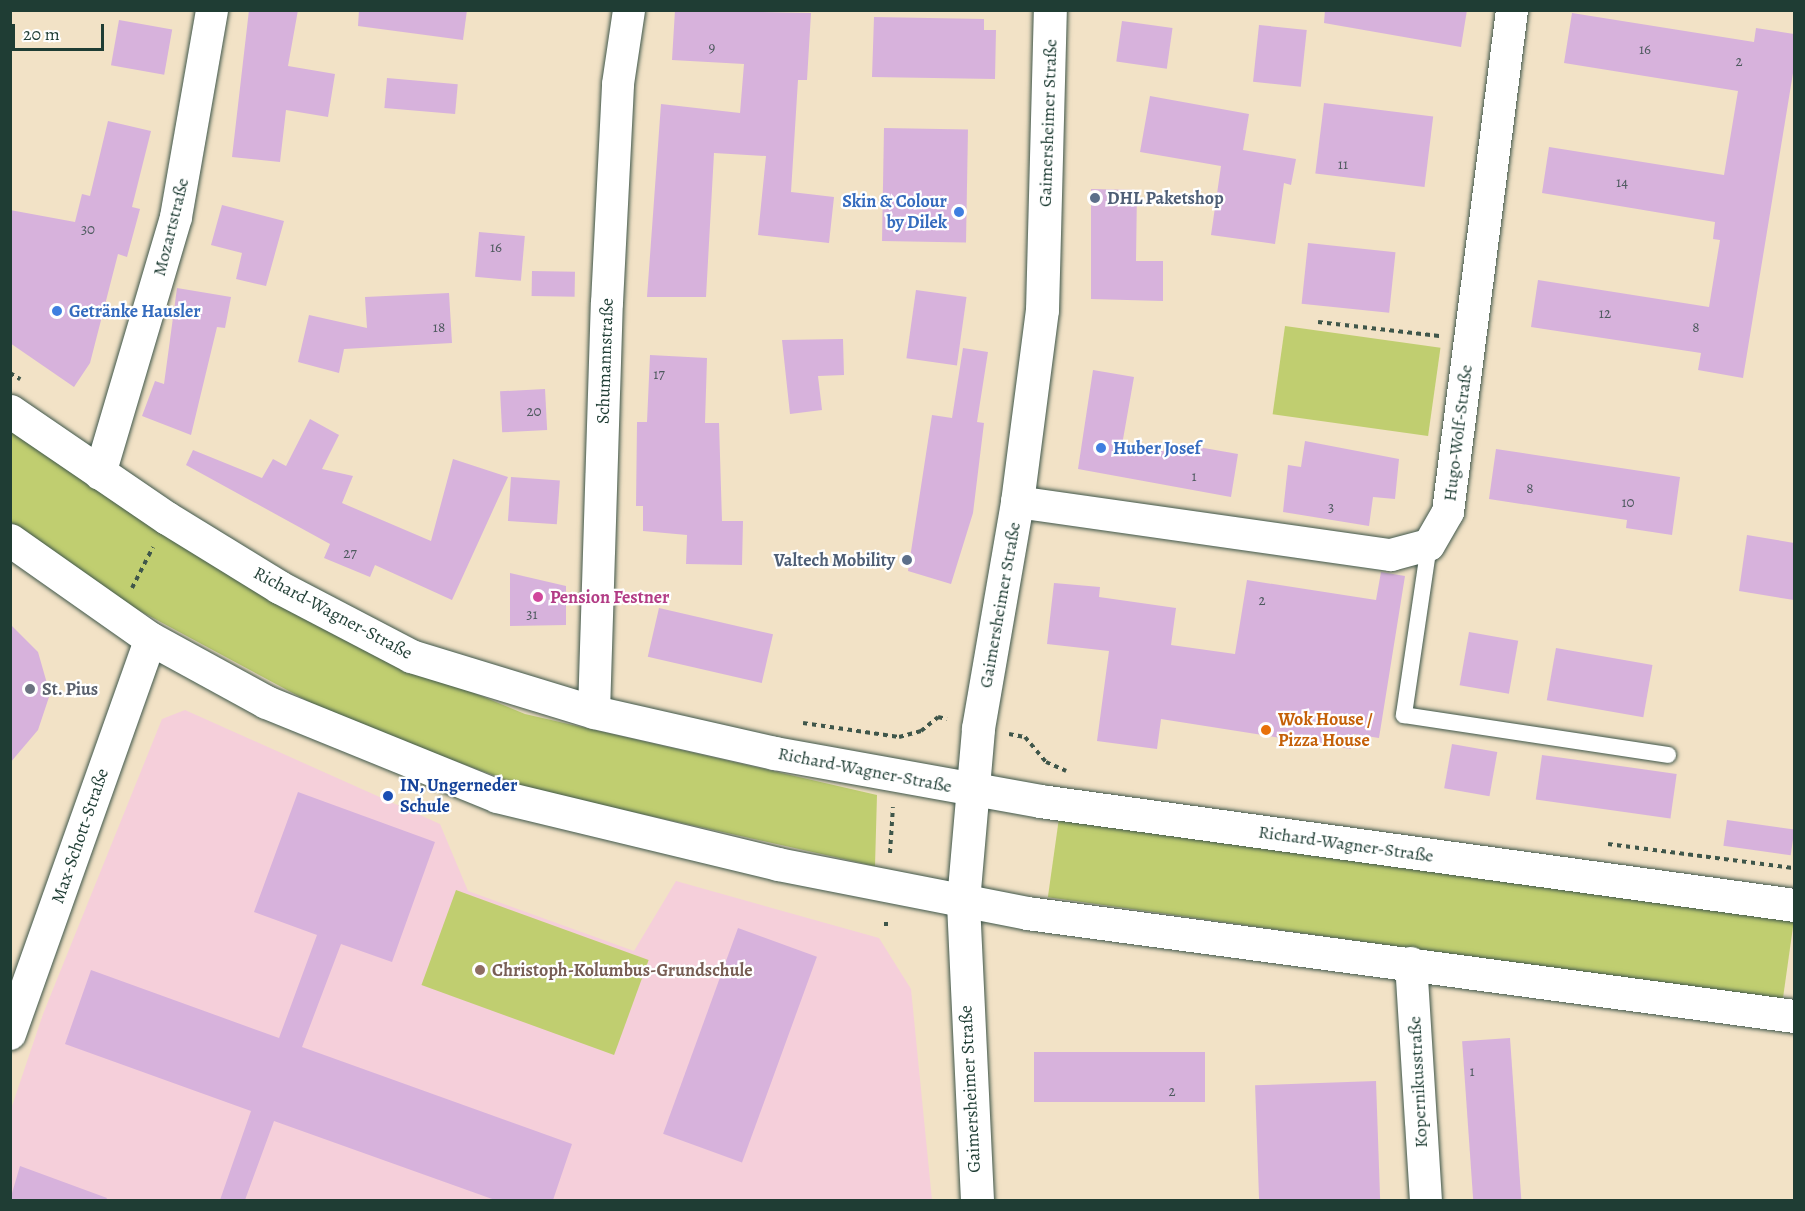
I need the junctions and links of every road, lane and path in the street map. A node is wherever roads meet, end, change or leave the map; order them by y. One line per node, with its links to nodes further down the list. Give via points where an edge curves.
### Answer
1 (212, 10): 9 (street, Mozartstraße, via 176,217)
2 (629, 10): 16 (street, Schumannstraße, via 618,84 607,303)
3 (1050, 10): 10 (main road, Gaimersheimer Straße, via 1042,310)
4 (1512, 10): 6 (street, Hugo-Wolf-Straße)
5 (1318, 322): 6 (path)
6 (1470, 340): 13 (street, Hugo-Wolf-Straße, via 1448,512)
7 (10, 373): 8 (path)
8 (20, 398): 9 (main road, Richard-Wagner-Straße)
9 (100, 474): 11 (main road, Richard-Wagner-Straße)
10 (1017, 502): 13 (street, via 1391,555); 18 (main road, Gaimersheimer Straße)
11 (167, 519): 14 (path); 16 (main road, Richard-Wagner-Straße, via 279,587 411,656)
12 (10, 540): 14 (main road)
13 (1429, 545): 20 (lane, via 1404,715)
14 (118, 617): 15 (main road)
15 (151, 639): 26 (main road, via 266,702 497,796); 31 (street, Max-Schott-Straße)
16 (594, 712): 22 (main road, Richard-Wagner-Straße)
17 (791, 721): 19 (path)
18 (978, 728): 19 (path, via 938,717 921,731); 21 (path, via 1025,737 1046,762); 23 (main road, Gaimersheimer Straße)
19 (899, 737): 22 (path)
20 (1668, 755)
21 (1078, 776)
22 (895, 777): 23 (main road, Richard-Wagner-Straße); 26 (path)
23 (970, 790): 27 (main road, Gaimersheimer Straße); 28 (main road, Richard-Wagner-Straße)
24 (1595, 843): 25 (path)
25 (1794, 868)
26 (887, 887): 27 (main road); 29 (path)
27 (963, 901): 30 (main road); 34 (main road, Gaimersheimer Straße)
28 (1794, 905)
29 (886, 926)
30 (1411, 963): 32 (main road); 35 (street, Kopernikusstraße)
31 (19, 979): 33 (street, Max-Schott-Straße)
32 (1794, 1016)
33 (10, 1034)
34 (977, 1200)
35 (1426, 1200)

